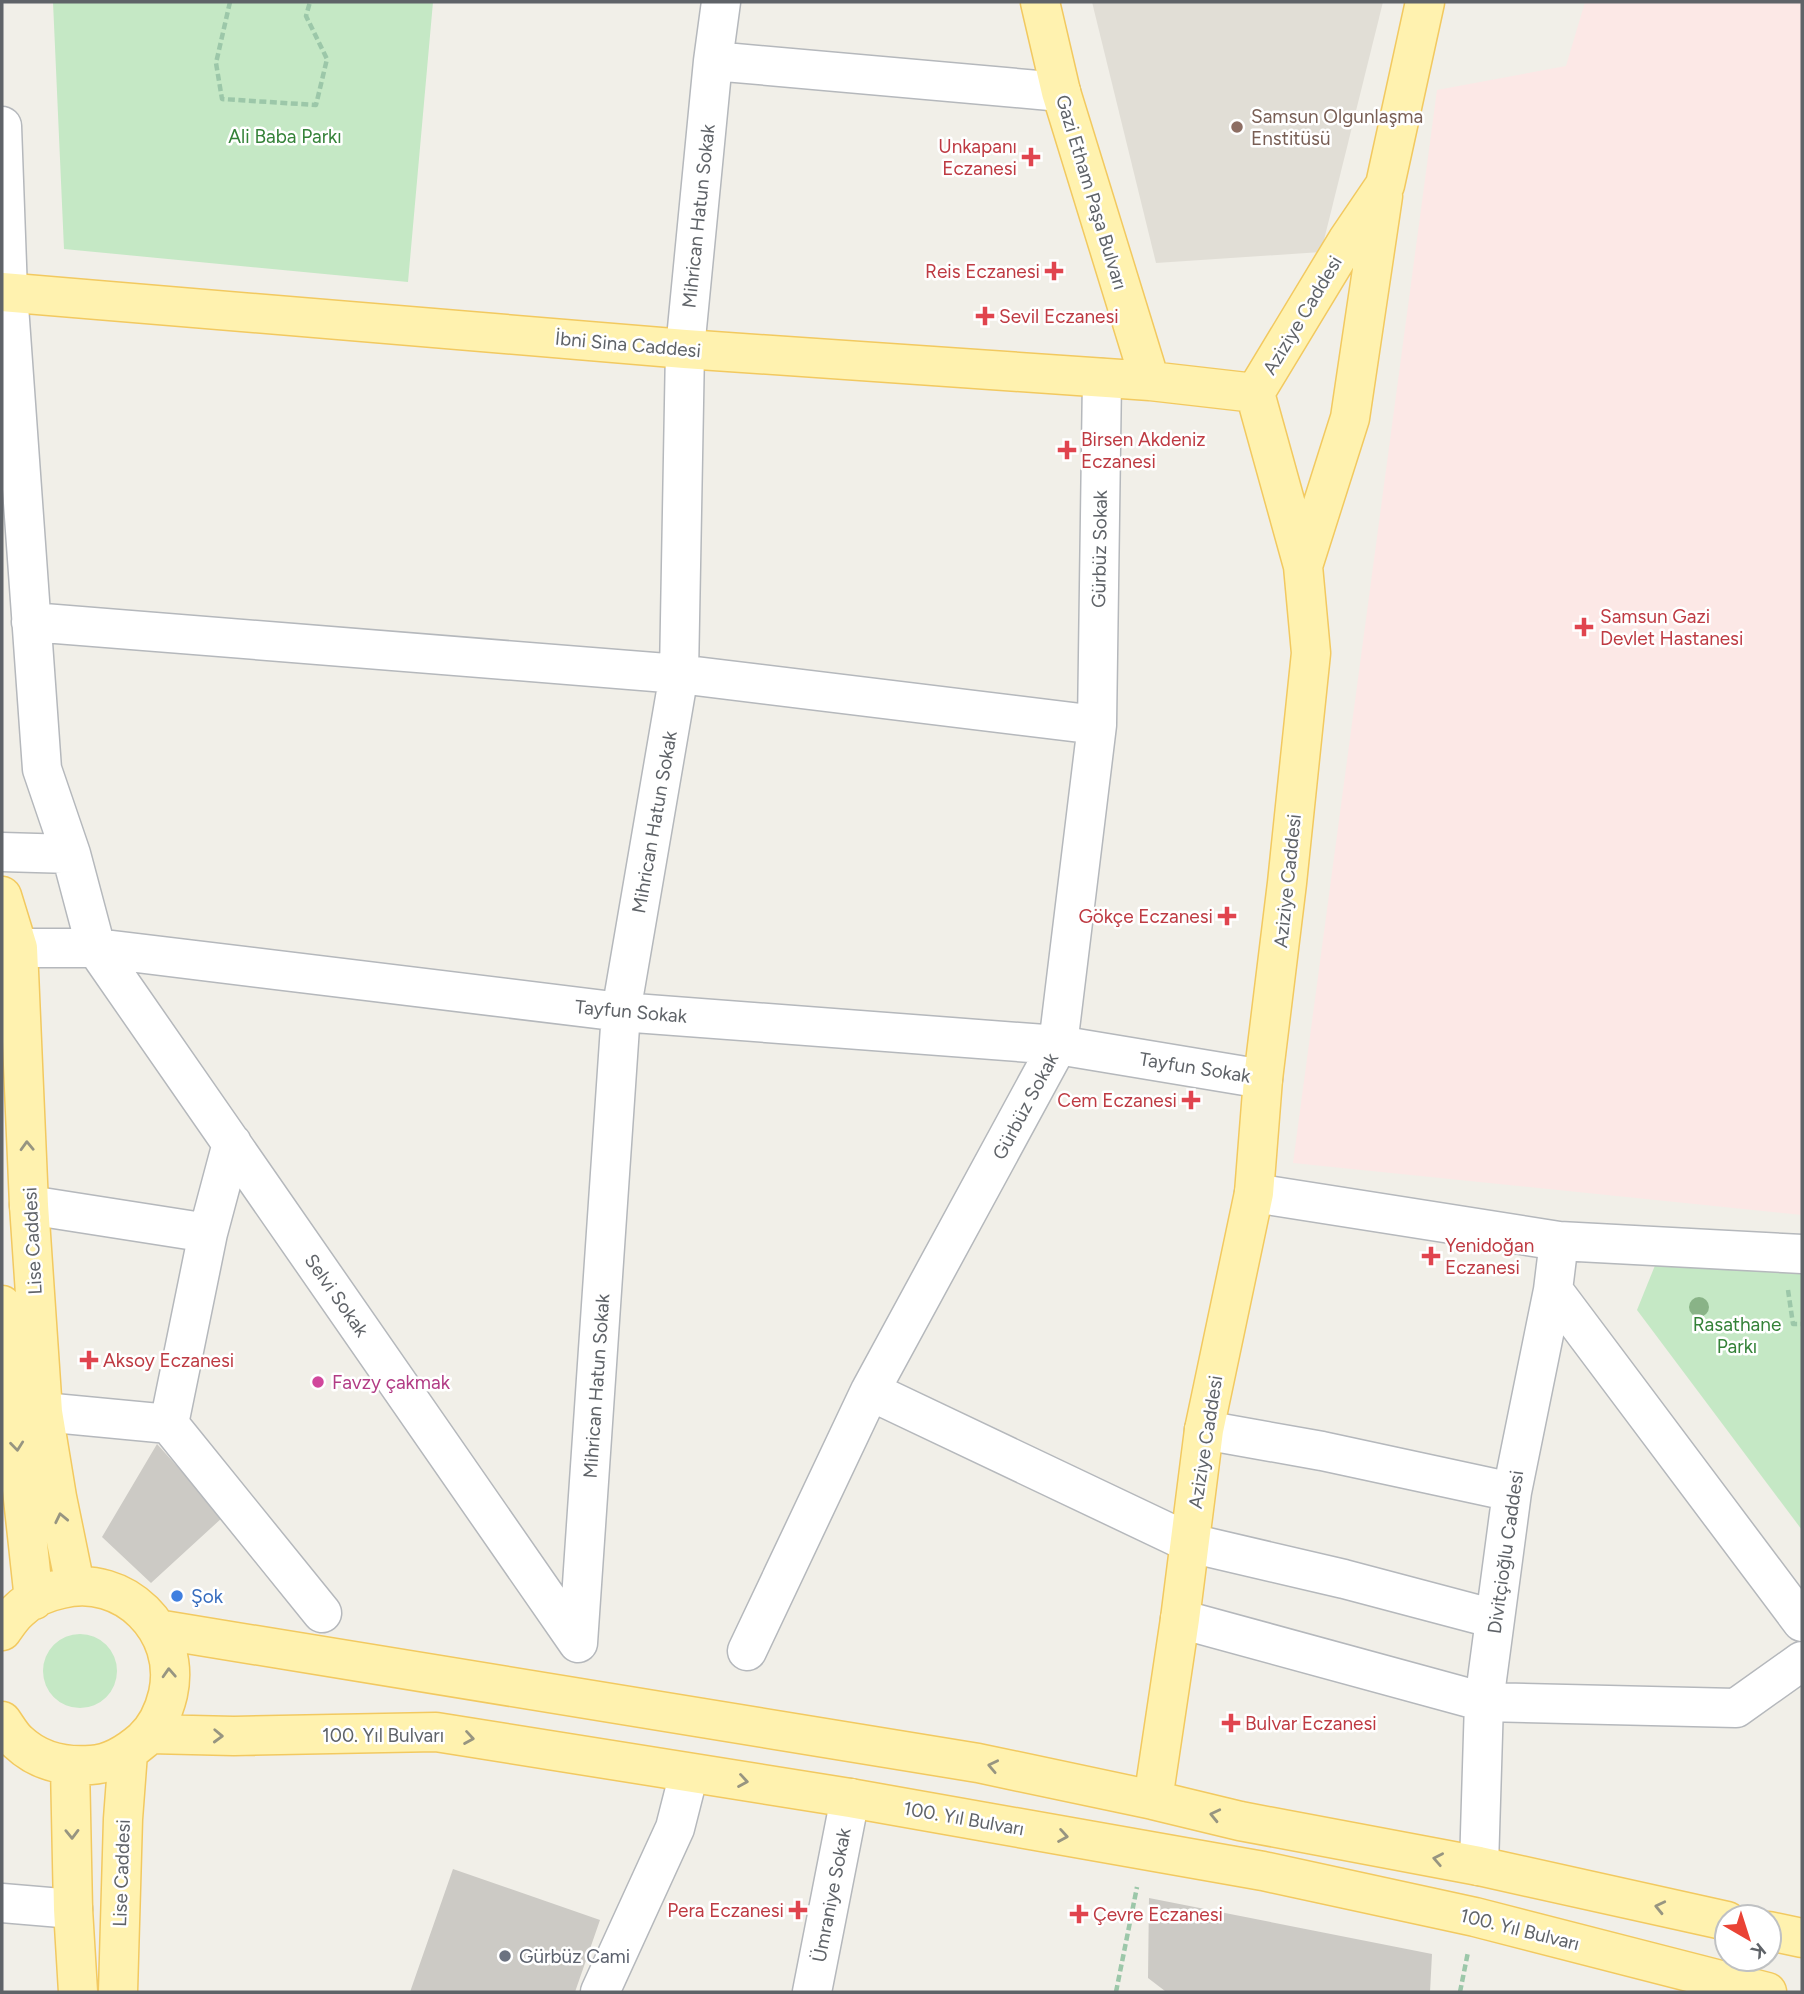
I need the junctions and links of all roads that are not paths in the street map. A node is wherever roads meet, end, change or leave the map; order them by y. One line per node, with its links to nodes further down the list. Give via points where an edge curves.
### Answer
1 (721, 2): 4 (street, Mihrican Hatun Sokak)
2 (1040, 2): 5 (main road, Gazi Etham Paşa Bulvarı)
3 (1425, 2): 7 (main road, Aziziye Caddesi)
4 (713, 61): 5 (street); 9 (street, Mihrican Hatun Sokak)
5 (1061, 92): 11 (main road, Gazi Etham Paşa Bulvarı)
6 (2, 126): 8 (street)
7 (1385, 184): 12 (main road, Aziziye Caddesi); 13 (main road, via 1350,418)
8 (5, 292): 9 (main road, İbni Sina Caddesi); 14 (street)
9 (685, 349): 10 (main road, İbni Sina Caddesi); 15 (street, Mihrican Hatun Sokak)
10 (1102, 378): 11 (main road, İbni Sina Caddesi); 16 (street, Gürbüz Sokak)
11 (1150, 381): 12 (main road, İbni Sina Caddesi)
12 (1255, 393): 13 (main road, Aziziye Caddesi)
13 (1303, 566): 24 (main road, Aziziye Caddesi, via 1311,653)
14 (31, 622): 15 (street); 18 (street, via 42,769)
15 (679, 674): 16 (street); 22 (street, Mihrican Hatun Sokak)
16 (1097, 725): 23 (street, Gürbüz Sokak)
17 (2, 852): 18 (street)
18 (71, 855): 21 (street)
19 (2, 896): 20 (main road, Lise Caddesi)
20 (18, 948): 21 (street, Tayfun Sokak); 27 (main road, Lise Caddesi, one-way to 20)
21 (96, 948): 22 (street, Tayfun Sokak); 25 (street, Selvi Sokak)
22 (621, 1012): 23 (street, Tayfun Sokak); 46 (street, Mihrican Hatun Sokak)
23 (1058, 1045): 24 (street, Tayfun Sokak); 33 (street, Gürbüz Sokak)
24 (1263, 1079): 26 (main road, Aziziye Caddesi)
25 (232, 1143): 28 (street); 46 (street, Selvi Sokak)
26 (1254, 1193): 29 (street); 36 (main road, Aziziye Caddesi)
27 (29, 1205): 28 (street); 34 (main road, Lise Caddesi)
28 (208, 1233): 35 (street)
29 (1559, 1241): 30 (street); 31 (street, Divitçioğlu Caddesi)
30 (1802, 1254)
31 (1553, 1290): 37 (street, Divitçioğlu Caddesi); 44 (street)
32 (2, 1305): 41 (main road, Lise Caddesi, one-way to 41)
33 (870, 1391): 38 (street); 47 (street, Gürbüz Sokak)
34 (43, 1412): 35 (street); 39 (main road, Lise Caddesi, one-way to 34)
35 (169, 1424): 40 (street)
36 (1204, 1430): 37 (street); 38 (main road, Aziziye Caddesi)
37 (1512, 1492): 43 (street, Divitçioğlu Caddesi)
38 (1190, 1543): 42 (main road, Aziziye Caddesi); 43 (street)
39 (75, 1585): 41 (main road, via 46,1592); 45 (main road, via 105,1589 132,1601)
40 (323, 1613)
41 (12, 1617)
42 (1180, 1619): 49 (street); 55 (main road, Aziziye Caddesi)
43 (1495, 1619): 49 (street, Divitçioğlu Caddesi)
44 (1802, 1622)
45 (157, 1629): 51 (main road, one-way to 45, via 165,1708 171,1679 167,1650); 55 (main road, one-way to 45, via 978,1763)
46 (578, 1643)
47 (747, 1651)
48 (1802, 1661): 49 (street, via 1736,1708)
49 (1484, 1702): 56 (street, Divitçioğlu Caddesi)
50 (5, 1730): 52 (main road, via 42,1758)
51 (139, 1744): 52 (main road, via 100,1765); 53 (main road, 100. Yıl Bulvarı, one-way to 53, via 234,1736 436,1732); 63 (main road, Lise Caddesi, via 123,1819)
52 (70, 1766): 58 (main road, one-way to 58)
53 (689, 1773): 54 (main road, 100. Yıl Bulvarı, one-way to 54); 64 (street, via 676,1828)
54 (850, 1798): 65 (street, Ümraniye Sokak); 66 (main road, 100. Yıl Bulvarı, one-way to 66, via 1263,1871 1475,1917)
55 (1153, 1800): 56 (main road, one-way to 55)
56 (1479, 1866): 59 (main road, one-way to 56)
57 (2, 1903): 58 (street)
58 (73, 1909): 62 (main road)
59 (1713, 1919)
60 (1783, 1934): 61 (main road)
61 (1802, 1938)
62 (78, 1992)
63 (118, 1992)
64 (600, 1992)
65 (812, 1992)
66 (1767, 1992)

